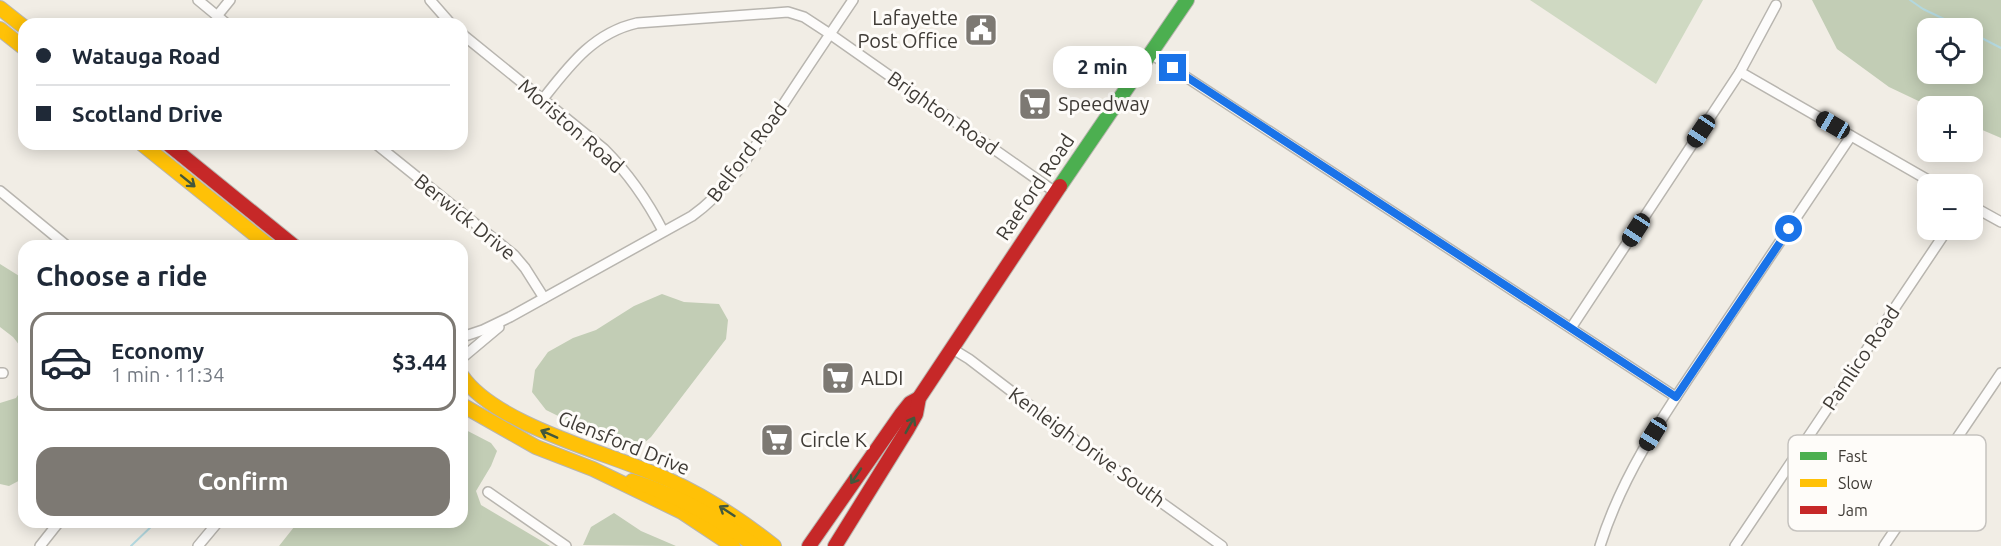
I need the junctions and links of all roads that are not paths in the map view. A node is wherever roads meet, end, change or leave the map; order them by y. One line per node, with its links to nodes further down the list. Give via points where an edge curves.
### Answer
1 (198, 0): 8 (street)
2 (230, 0): 8 (street)
3 (430, 0): 10 (street)
4 (853, 0): 13 (street, Belford Road)
5 (1187, 0): 16 (main road, Raeford Road)
6 (1776, 5): 17 (street)
7 (0, 8): 11 (main road)
8 (217, 16): 9 (street)
9 (220, 18)
10 (446, 18)
11 (18, 22)
12 (0, 29): 15 (main road)
13 (830, 34): 18 (street, Brighton Road, via 788,12 637,23 615,30 586,48); 25 (street, Brighton Road); 28 (street, Belford Road, via 720,192 698,212)
14 (468, 39): 18 (street, Moriston Road)
15 (18, 43)
16 (1151, 54): 25 (main road, Raeford Road); 35 (street)
17 (1740, 72): 19 (street); 35 (street)
18 (543, 99): 28 (street, Moriston Road, via 620,165 648,202)
19 (1851, 136): 23 (street); 41 (street)
20 (149, 150): 30 (main road, one-way to 30)
21 (175, 150): 31 (main road)
22 (383, 150): 33 (street, Berwick Drive, via 514,255)
23 (1918, 174)
24 (0, 191): 29 (street)
25 (1055, 192): 37 (main road, Raeford Road)
26 (1983, 212): 27 (street)
27 (2001, 222)
28 (663, 231): 33 (street, Belford Road)
29 (60, 240)
30 (262, 240)
31 (287, 240)
32 (1940, 240): 44 (street, Pamlico Road)
33 (544, 298): 34 (street, Belford Road)
34 (510, 317): 36 (street, Belford Road); 38 (street, Belford Road)
35 (1571, 328): 41 (street)
36 (468, 335)
37 (951, 348): 42 (main road, Raeford Road); 60 (street, Kenleigh Drive South)
38 (468, 353)
39 (2001, 373): 45 (street)
40 (468, 384): 57 (main road, Glensford Drive, one-way to 40, via 732,514 691,490 553,436 477,395)
41 (1676, 397): 61 (street, via 1630,472)
42 (919, 398): 58 (main road, Raeford Road, one-way to 58, via 902,413); 59 (main road, Raeford Road, one-way to 42, via 908,430)
43 (468, 408): 47 (main road, Glensford Drive, via 536,447)
44 (1809, 435)
45 (1959, 435)
46 (1788, 467): 62 (street, Pamlico Road)
47 (593, 469): 55 (main road, Glensford Drive, via 682,513); 56 (main road, via 678,497)
48 (488, 492): 54 (street)
49 (54, 528): 52 (street)
50 (213, 528): 53 (street)
51 (1894, 531): 63 (street)
52 (40, 546)
53 (198, 546)
54 (566, 546)
55 (733, 546)
56 (756, 546)
57 (774, 546)
58 (808, 546)
59 (836, 546)
60 (1222, 546)
61 (1600, 546)
62 (1735, 546)
63 (1884, 546)

